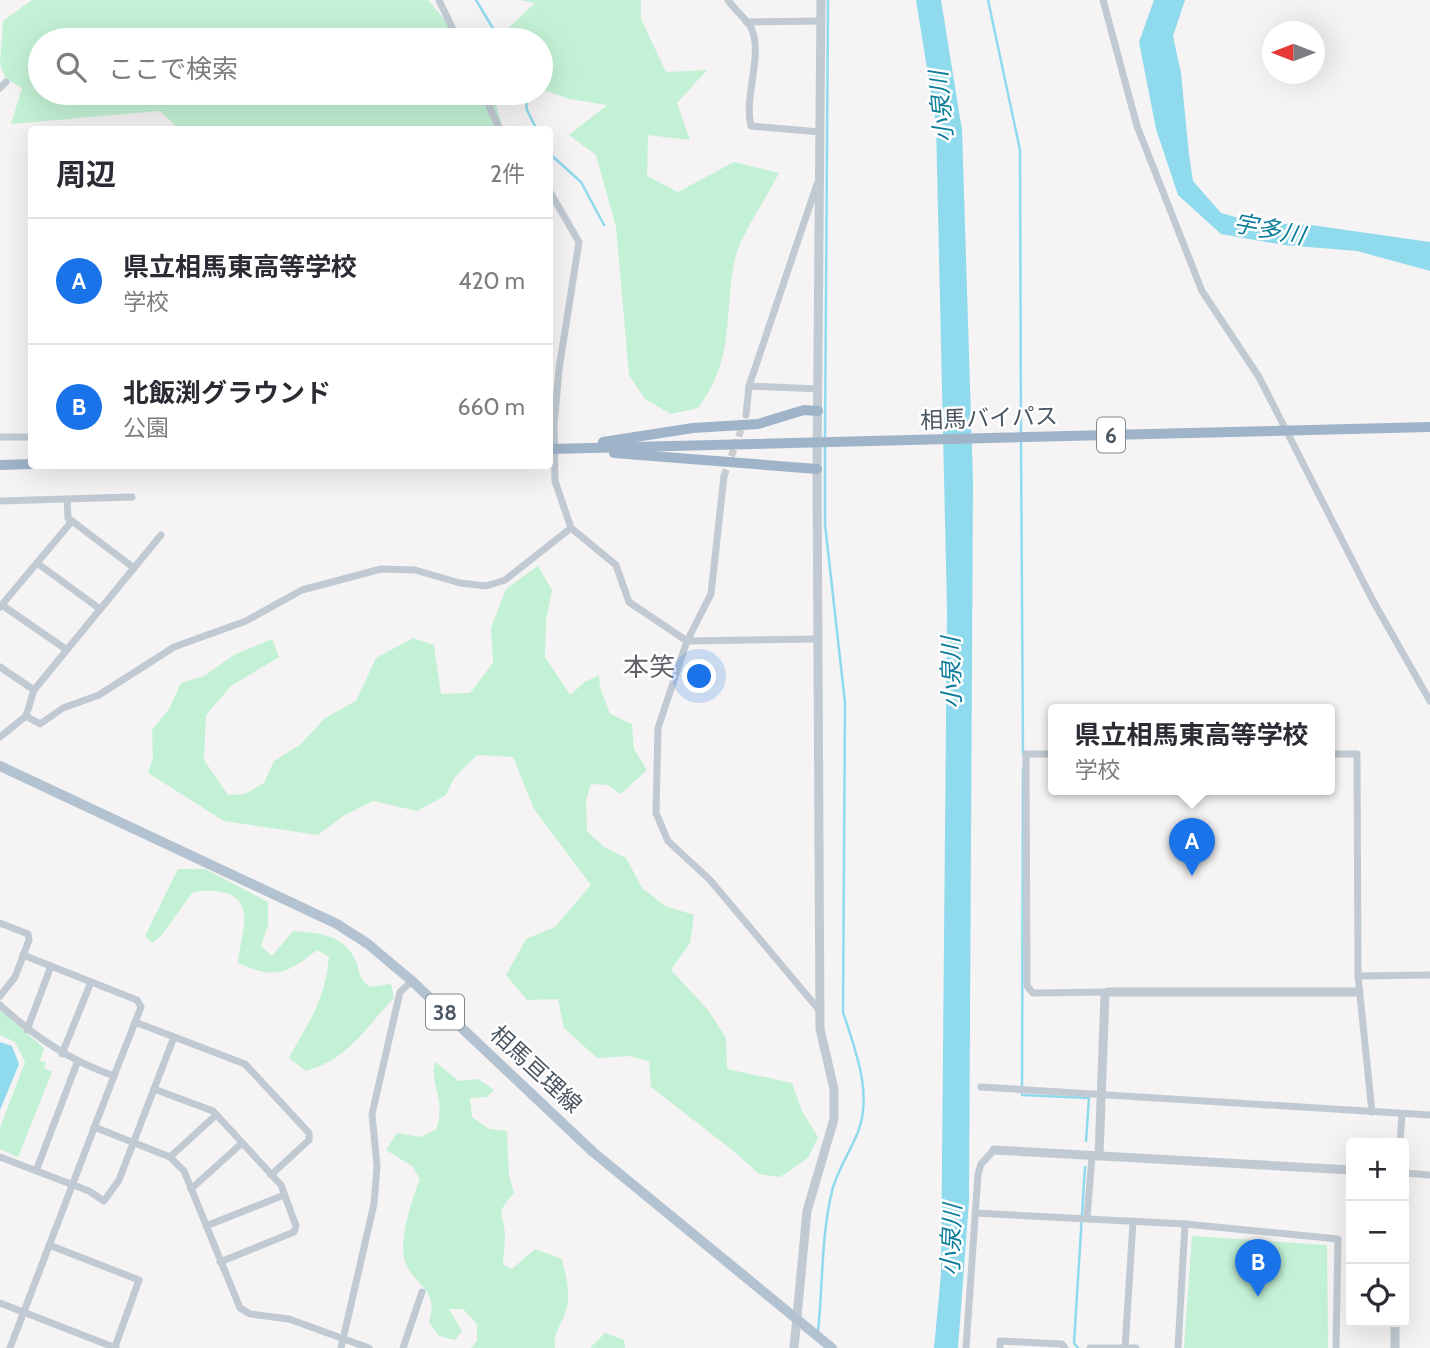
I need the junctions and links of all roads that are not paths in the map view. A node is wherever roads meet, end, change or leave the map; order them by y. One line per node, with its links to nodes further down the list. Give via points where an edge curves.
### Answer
1 (439, 0): 7 (street)
2 (728, 0): 6 (street)
3 (821, 0): 5 (street)
4 (1103, 0): 47 (street, via 1137,126 1202,291 1259,377 1372,599)
5 (821, 21): 6 (street); 10 (street)
6 (746, 22): 10 (street, via 755,43 748,97 751,127)
7 (452, 28)
8 (489, 105): 9 (street)
9 (498, 126)
10 (820, 132): 11 (street)
11 (819, 180): 17 (street); 18 (street)
12 (553, 196): 13 (street)
13 (557, 202): 14 (street); 16 (street, via 579,242)
14 (553, 205)
15 (553, 368): 16 (street)
16 (559, 369): 21 (street)
17 (749, 386): 18 (street); 20 (street)
18 (818, 389): 19 (street)
19 (818, 411): 26 (highway, via 804,410 758,424 693,428); 30 (street)
20 (746, 415)
21 (553, 417)
22 (1430, 427): 26 (highway, 相馬バイパス / 6)
23 (28, 436): 24 (street)
24 (0, 437)
25 (553, 444): 36 (street, via 555,481)
26 (566, 448): 27 (highway, 相馬バイパス / 6); 30 (highway)
27 (553, 449)
28 (28, 464): 29 (highway)
29 (0, 465)
30 (817, 469): 42 (street)
31 (724, 476): 43 (street, via 711,594)
32 (132, 497): 33 (street)
33 (67, 499): 34 (street); 35 (street)
34 (0, 501)
35 (72, 521): 38 (street); 39 (street)
36 (570, 528): 43 (street, via 616,565 629,603); 48 (street, via 505,580 486,586 415,570 381,569 302,590 246,621 174,647 120,683 63,708 40,724)
37 (161, 535): 39 (street)
38 (37, 563): 40 (street); 41 (street)
39 (134, 568): 41 (street)
40 (1, 606): 44 (street)
41 (100, 609): 44 (street)
42 (817, 639): 43 (street); 64 (street)
43 (687, 642): 64 (street, via 658,728 656,813 668,841 710,880)
44 (67, 650): 46 (street)
45 (0, 667): 46 (street)
46 (34, 690): 48 (street)
47 (1430, 701)
48 (26, 716): 49 (street)
49 (0, 737)
50 (1048, 754): 60 (street, via 1026,754 1027,986 1033,993)
51 (1335, 754): 57 (street, via 1357,754)
52 (0, 766): 58 (main road, 相馬亘理線 / 38, via 337,924)
53 (0, 923): 54 (street, via 28,934)
54 (23, 955): 55 (street); 62 (street, via 15,977)
55 (51, 966): 59 (street); 66 (street)
56 (1430, 975): 57 (street)
57 (1358, 976): 61 (street)
58 (412, 981): 104 (main road, 相馬亘理線 / 38, via 593,1152); 106 (street, via 400,992 372,1114 377,1166 374,1204)
59 (90, 982): 65 (street, via 137,1000 141,1007); 68 (street)
60 (1108, 992): 61 (street); 73 (street)
61 (1359, 992): 74 (street)
62 (0, 996)
63 (0, 1005): 66 (street)
64 (820, 1011): 104 (street, via 834,1089 834,1119 807,1211)
65 (135, 1022): 67 (street); 70 (street)
66 (27, 1030): 68 (street)
67 (174, 1037): 72 (street); 89 (street, via 245,1064 309,1133 309,1140)
68 (62, 1054): 69 (street)
69 (78, 1063): 70 (street); 87 (street)
70 (114, 1076): 78 (street)
71 (981, 1087): 73 (street)
72 (154, 1088): 76 (street); 80 (street)
73 (1103, 1094): 74 (street); 83 (street)
74 (1372, 1112): 75 (street)
75 (1402, 1114): 77 (street); 79 (street)
76 (216, 1115): 81 (street); 85 (street)
77 (1430, 1115)
78 (94, 1127): 80 (street); 91 (street)
79 (1400, 1138)
80 (133, 1142): 85 (street); 91 (street, via 119,1180 104,1201)
81 (242, 1143): 89 (street); 92 (street)
82 (994, 1150): 83 (street); 94 (street, via 981,1164)
83 (1095, 1156): 86 (street); 95 (street)
84 (0, 1157): 87 (street)
85 (170, 1157): 92 (street, via 184,1171)
86 (1346, 1170)
87 (36, 1171): 91 (street)
88 (1409, 1173): 90 (street)
89 (271, 1175): 93 (street)
90 (1430, 1175)
91 (72, 1185): 99 (street)
92 (191, 1189): 98 (street)
93 (284, 1195): 98 (street); 100 (street, via 294,1232)
94 (975, 1213): 95 (street); 115 (street)
95 (1083, 1218): 96 (street)
96 (1133, 1222): 97 (street); 119 (street)
97 (1185, 1224): 121 (street); 122 (street, via 1338,1239)
98 (206, 1226): 100 (street)
99 (49, 1245): 103 (street); 109 (street, via 139,1279)
100 (220, 1262): 106 (street, via 236,1303 245,1312 289,1319)
101 (422, 1292): 112 (street)
102 (0, 1303): 103 (street)
103 (23, 1312): 108 (street); 109 (street)
104 (797, 1320): 113 (street); 114 (main road, 相馬亘理線 / 38)
105 (1395, 1327): 123 (street)
106 (344, 1339): 110 (street); 111 (street)
107 (0, 1345): 108 (street)
108 (9, 1348)
109 (116, 1348)
110 (341, 1348)
111 (369, 1348)
112 (403, 1348)
113 (794, 1348)
114 (832, 1348)
115 (966, 1348)
116 (1000, 1348): 117 (street, via 1000,1341 1062,1344)
117 (1065, 1348)
118 (1090, 1348): 119 (street)
119 (1125, 1348): 120 (street)
120 (1136, 1348)
121 (1178, 1348)
122 (1336, 1348)
123 (1395, 1348)

